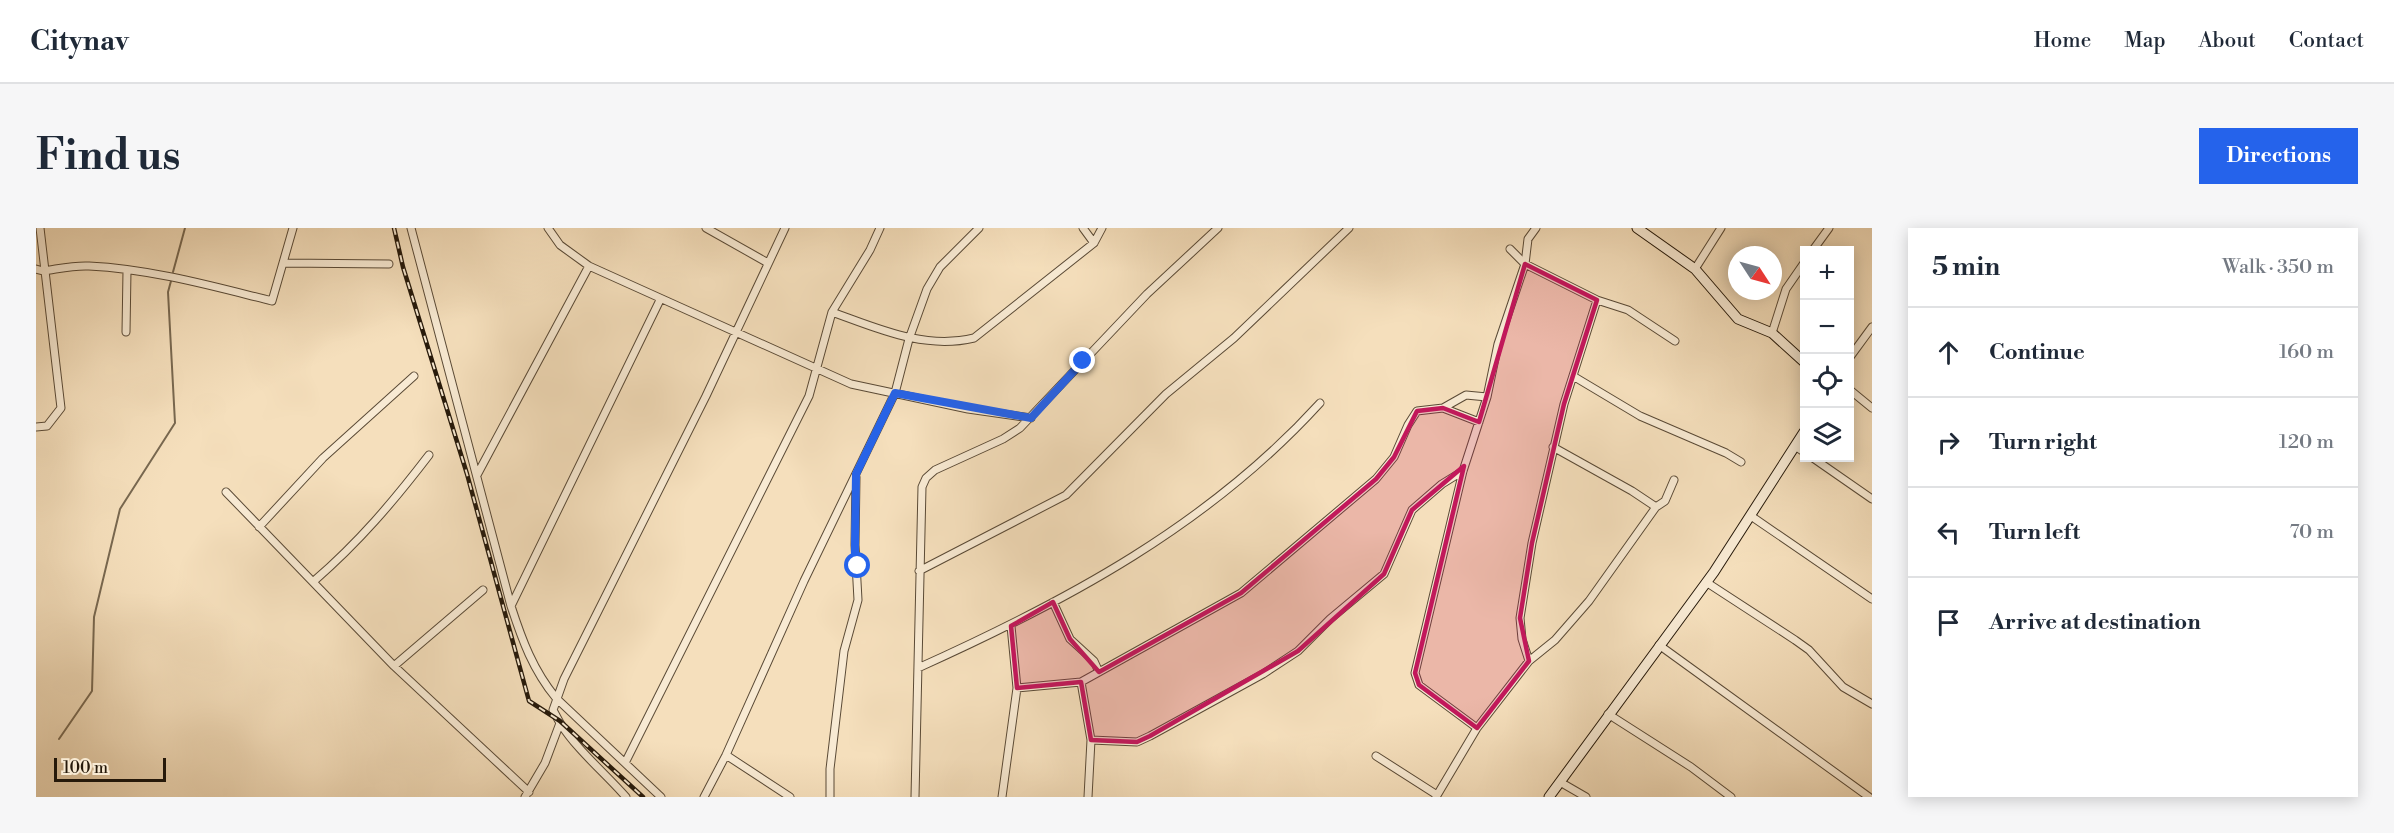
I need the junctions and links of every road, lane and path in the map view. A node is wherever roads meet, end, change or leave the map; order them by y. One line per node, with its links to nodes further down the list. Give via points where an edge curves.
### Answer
1 (40, 228): 27 (street)
2 (293, 228): 20 (street)
3 (411, 228): 61 (street)
4 (548, 228): 24 (street, via 560,245)
5 (706, 228): 21 (street)
6 (785, 228): 21 (street)
7 (880, 228): 31 (street)
8 (979, 228): 36 (street, via 940,267 927,289)
9 (1083, 228): 17 (street)
10 (1102, 228): 17 (street)
11 (1218, 228): 49 (street, via 1147,294)
12 (1349, 228): 68 (street, via 1234,338 1166,394 1066,495)
13 (1536, 228): 23 (street, via 1528,239)
14 (1637, 228): 25 (street)
15 (1721, 228): 25 (street)
16 (1828, 228): 18 (street)
17 (1094, 243): 36 (street, via 974,338 957,342)
18 (1816, 246)
19 (1510, 249): 23 (street)
20 (284, 263): 22 (street); 28 (street, via 272,301 186,279)
21 (768, 263): 33 (street)
22 (389, 264)
23 (1525, 264): 30 (street); 45 (street, via 1498,344)
24 (589, 266): 29 (street); 61 (street)
25 (1695, 269): 35 (street, via 1738,319)
26 (1800, 269): 35 (street, via 1786,289)
27 (39, 270): 28 (street, via 88,266); 51 (street, via 61,408 47,426)
28 (127, 271): 34 (street)
29 (660, 300): 33 (street); 74 (street)
30 (1597, 300): 37 (street, via 1628,309); 42 (street)
31 (832, 312): 36 (street); 40 (street)
32 (1871, 329): 38 (street)
33 (735, 331): 40 (street); 83 (street)
34 (126, 332)
35 (1772, 333): 39 (street)
36 (909, 339): 43 (street)
37 (1675, 341)
38 (1852, 354)
39 (1800, 359)
40 (816, 367): 43 (street, via 851,384); 91 (street, via 809,396)
41 (414, 376): 67 (street, via 323,458)
42 (1573, 376): 54 (street); 57 (street, via 1640,416)
43 (895, 393): 49 (street); 60 (street)
44 (1854, 393): 48 (street)
45 (1486, 397): 47 (street, via 1466,395); 50 (street)
46 (1320, 403): 73 (street, via 1245,476 1196,516)
47 (1443, 408): 50 (street); 80 (street, via 1417,411 1394,457 1376,479 1241,593)
48 (1872, 408)
49 (1031, 418): 68 (street, via 1003,439 935,470 926,478 922,486)
50 (1479, 422): 59 (street)
51 (36, 427)
52 (1800, 438): 53 (street)
53 (1795, 446): 55 (street); 66 (street)
54 (1553, 447): 65 (street); 77 (street, via 1520,618)
55 (1800, 449)
56 (429, 455): 69 (street, via 383,515)
57 (1741, 462)
58 (1819, 462): 64 (street)
59 (1463, 471): 87 (street, via 1416,680); 88 (street, via 1412,510 1384,574 1298,651 1137,742)
60 (856, 474): 89 (street); 101 (street, via 858,600 844,651)
61 (477, 475): 74 (street)
62 (1674, 480): 65 (street, via 1665,501)
63 (226, 492): 67 (street)
64 (1872, 499)
65 (1656, 507): 77 (street, via 1589,601 1555,640)
66 (1751, 516): 70 (street); 72 (street)
67 (259, 527): 69 (street)
68 (920, 571): 79 (street)
69 (314, 581): 78 (street)
70 (1706, 582): 76 (street); 84 (street, via 1809,650 1843,687)
71 (483, 590): 78 (street)
72 (1872, 599)
73 (1053, 602): 75 (street); 80 (street, via 1070,639 1094,661)
74 (511, 606): 83 (street, via 524,648)
75 (1011, 626): 79 (street); 82 (street)
76 (1659, 645): 85 (street); 95 (street)
77 (1529, 662): 87 (street)
78 (394, 666): 93 (street)
79 (918, 668): 102 (street)
80 (1099, 672): 81 (street)
81 (1081, 682): 82 (street); 88 (street)
82 (1017, 688): 103 (street)
83 (556, 698): 86 (street, via 553,710); 91 (street)
84 (1872, 704)
85 (1608, 714): 92 (street); 94 (street, via 1691,767)
86 (560, 723): 93 (street); 97 (street, via 574,744)
87 (1478, 728): 96 (street)
88 (1091, 740): 104 (street)
89 (726, 755): 99 (street); 100 (street)
90 (1376, 756): 96 (street)
91 (625, 763): 98 (street)
92 (1560, 782): 105 (street); 106 (street)
93 (527, 794)
94 (1723, 794): 107 (street)
95 (1858, 794): 108 (street)
96 (1436, 796)
97 (626, 797)
98 (661, 797)
99 (704, 797)
100 (790, 797)
101 (830, 797)
102 (915, 797)
103 (1002, 797)
104 (1088, 797)
105 (1549, 797)
106 (1586, 797)
107 (1731, 797)
108 (1869, 797)

